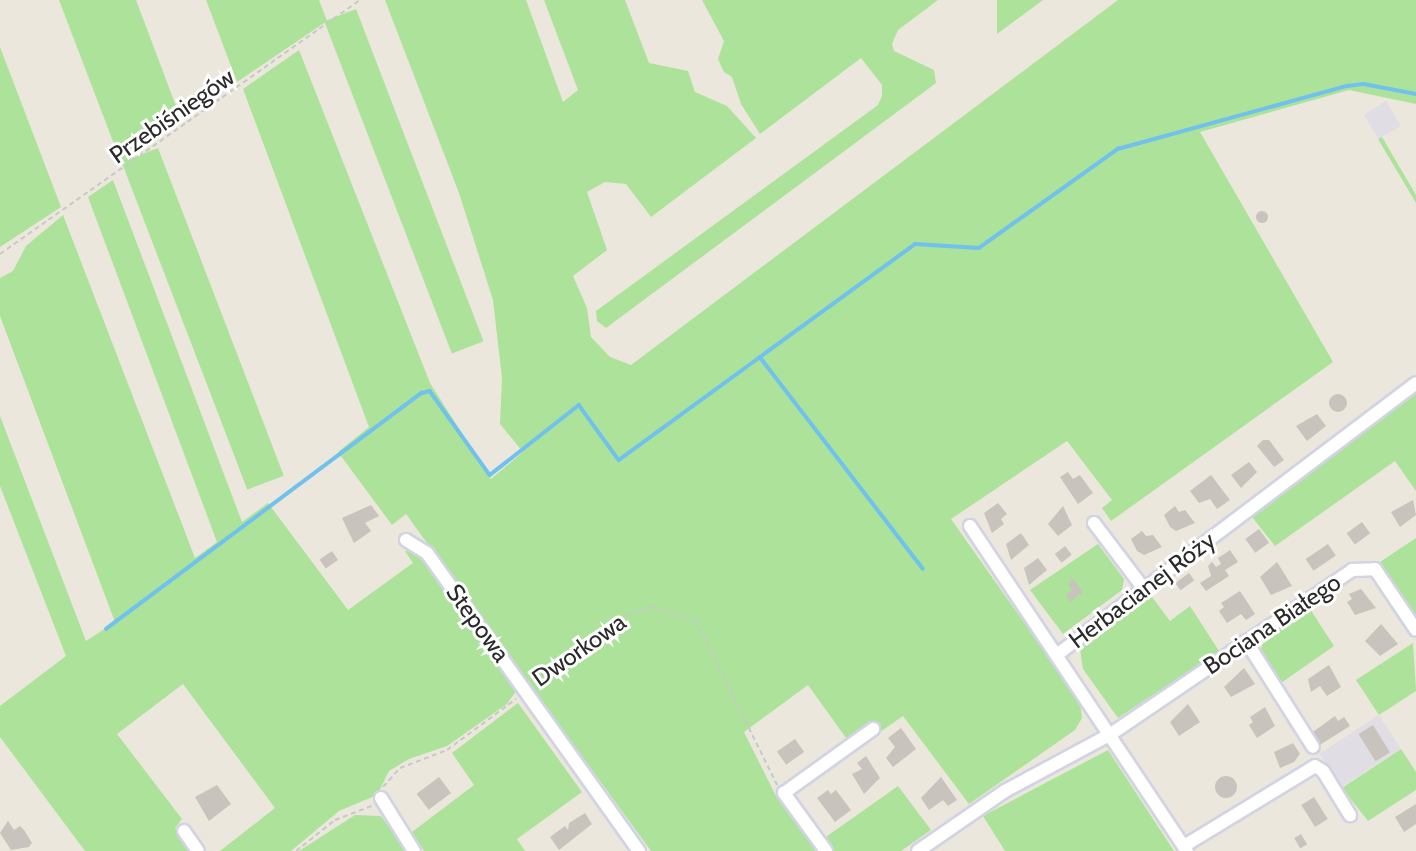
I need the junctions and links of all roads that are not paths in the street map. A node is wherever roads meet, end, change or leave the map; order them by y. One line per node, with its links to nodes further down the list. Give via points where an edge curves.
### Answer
1 (1416, 383): 5 (street, Herbacianej Róży)
2 (1094, 523): 5 (street)
3 (970, 526): 8 (street)
4 (406, 540): 18 (street, Stepowa, via 427,553)
5 (1144, 589): 8 (street, Herbacianej Róży)
6 (1416, 630): 7 (street, Bociana Białego, via 1375,569 1367,566 1352,570)
7 (1246, 641): 10 (street, Bociana Białego); 11 (street)
8 (1058, 653): 10 (street, Herbacianej Róży)
9 (873, 729): 19 (street, via 784,793)
10 (1111, 734): 15 (street, Herbacianej Róży); 20 (street, via 1005,791)
11 (1313, 747)
12 (380, 798): 17 (street)
13 (1350, 816): 15 (street, via 1323,771 1315,766)
14 (184, 831): 16 (street)
15 (1185, 849)
16 (198, 851)
17 (414, 851)
18 (639, 851)
19 (826, 851)
20 (918, 851)

